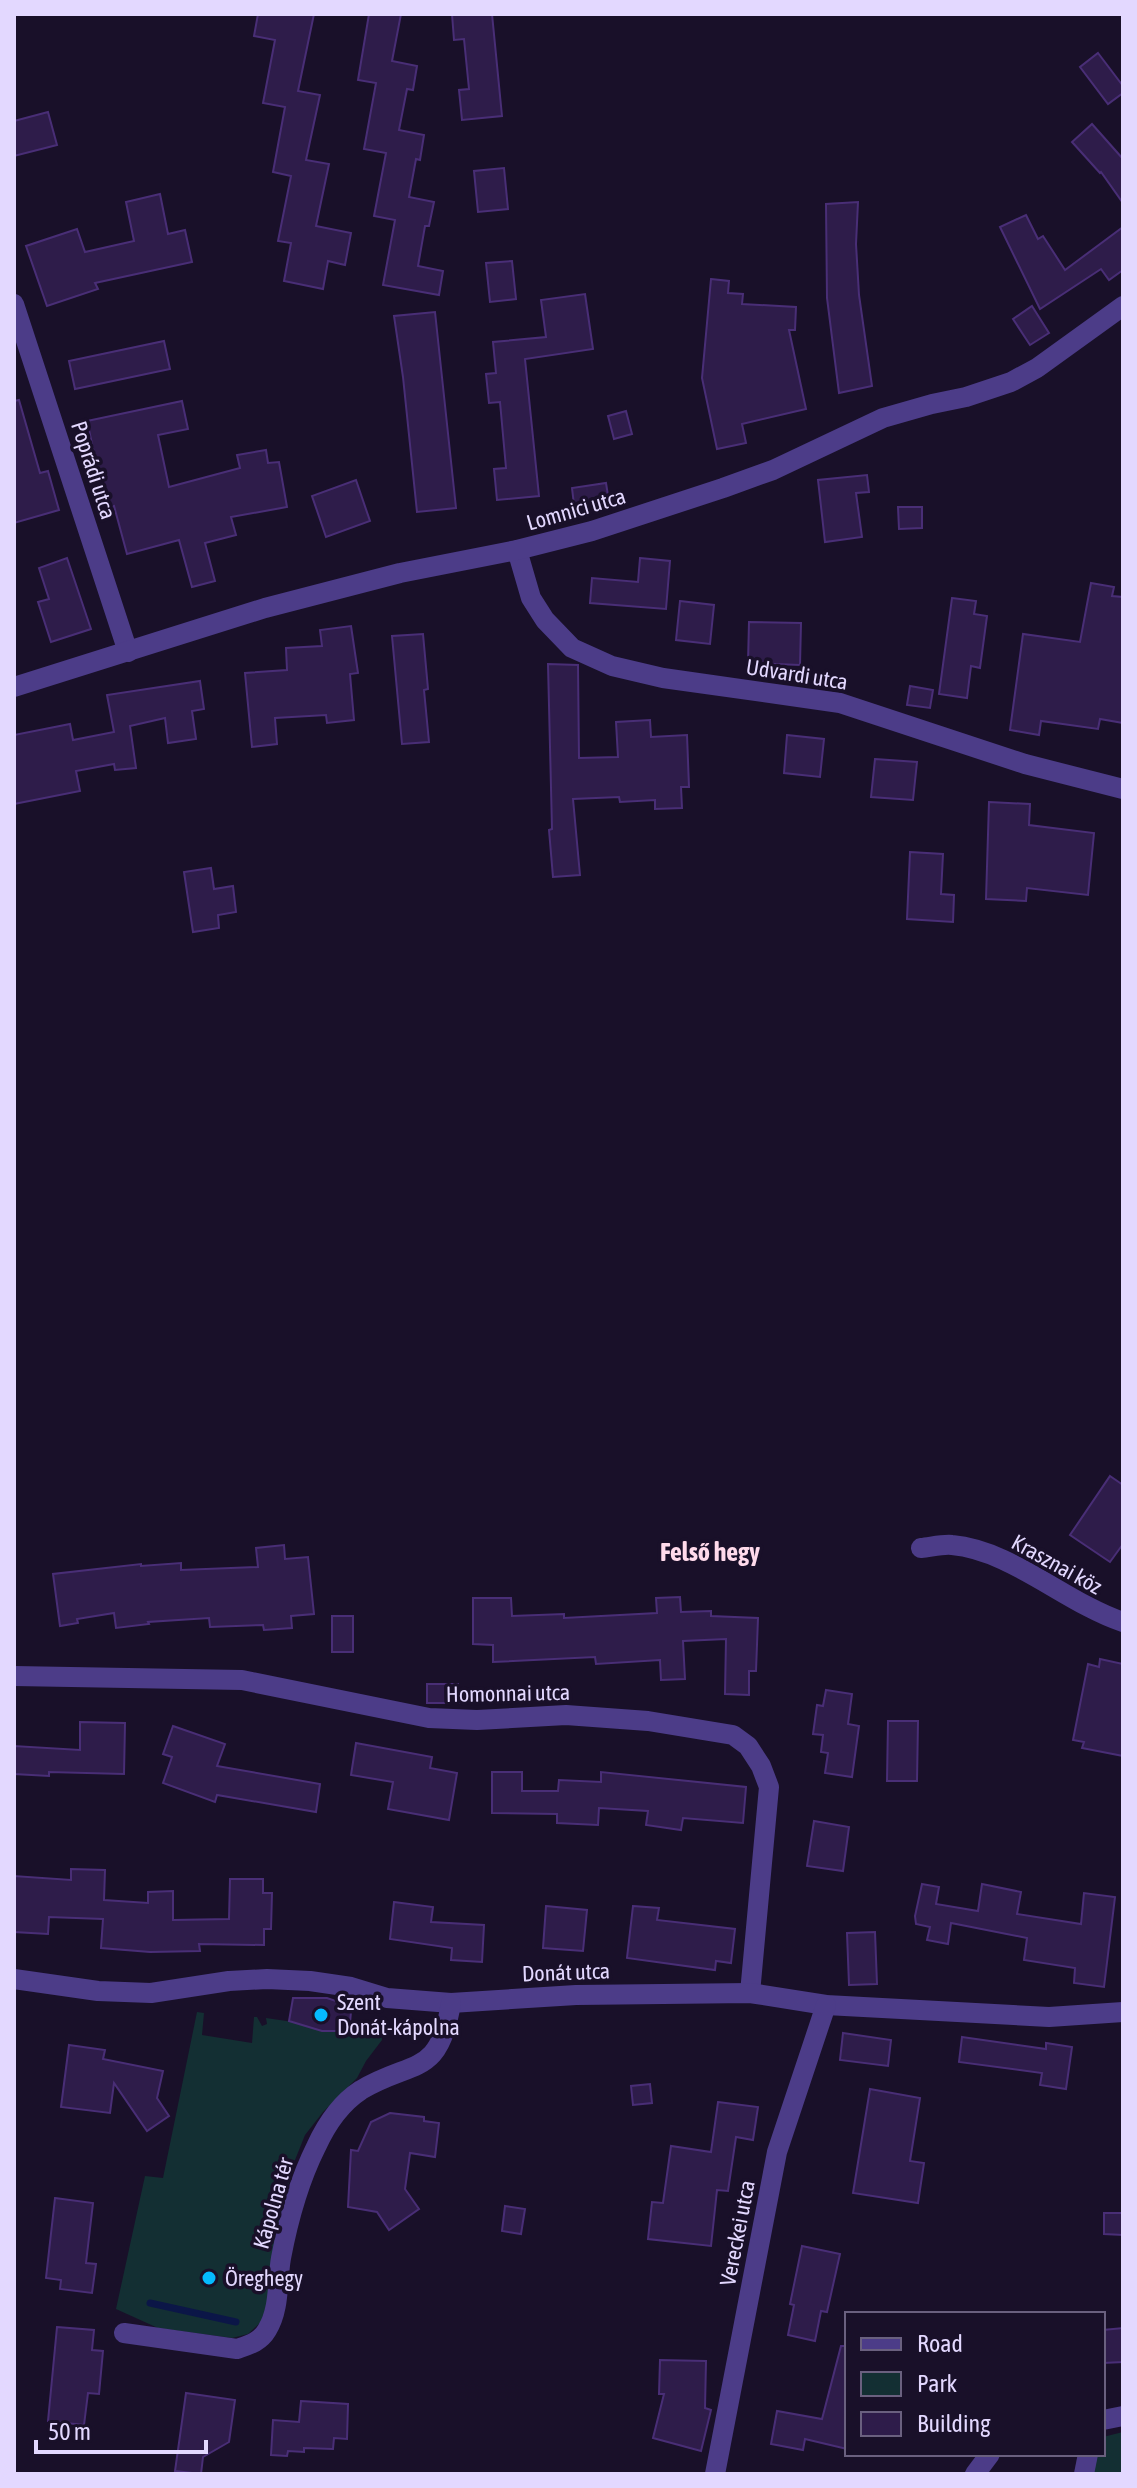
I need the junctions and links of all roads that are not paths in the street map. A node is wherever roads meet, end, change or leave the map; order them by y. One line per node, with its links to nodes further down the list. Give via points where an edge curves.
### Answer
1 (14, 304): 4 (street, Poprádi utca)
2 (1123, 306): 3 (street, Lomnici utca, via 1011,382 883,418 723,488)
3 (517, 550): 4 (street, Lomnici utca, via 265,608); 6 (street, Udvardi utca, via 531,598 545,620 572,648 612,666 840,703 1025,764)
4 (128, 652): 5 (street, Lomnici utca)
5 (14, 687)
6 (1123, 789)
7 (921, 1548): 8 (street, Krasznai köz, via 952,1545 989,1554 1096,1613)
8 (1123, 1622)
9 (14, 1676): 11 (street, Homonnai utca, via 242,1680 429,1718 566,1715 733,1735 748,1746 769,1787)
10 (14, 1979): 12 (street, Donát utca, via 151,1993 229,1981 310,1981 387,1998)
11 (750, 1993): 12 (street, Donát utca); 13 (street, Donát utca)
12 (451, 2003): 15 (street, Kápolna tér, via 447,2028 429,2058 359,2091 329,2121 291,2215 267,2332 237,2349)
13 (826, 2005): 14 (street, Donát utca, via 1049,2017); 17 (street, Vereckei utca, via 777,2152)
14 (1123, 2012)
15 (124, 2333)
16 (988, 2456): 18 (street)
17 (715, 2474)
18 (975, 2474)

